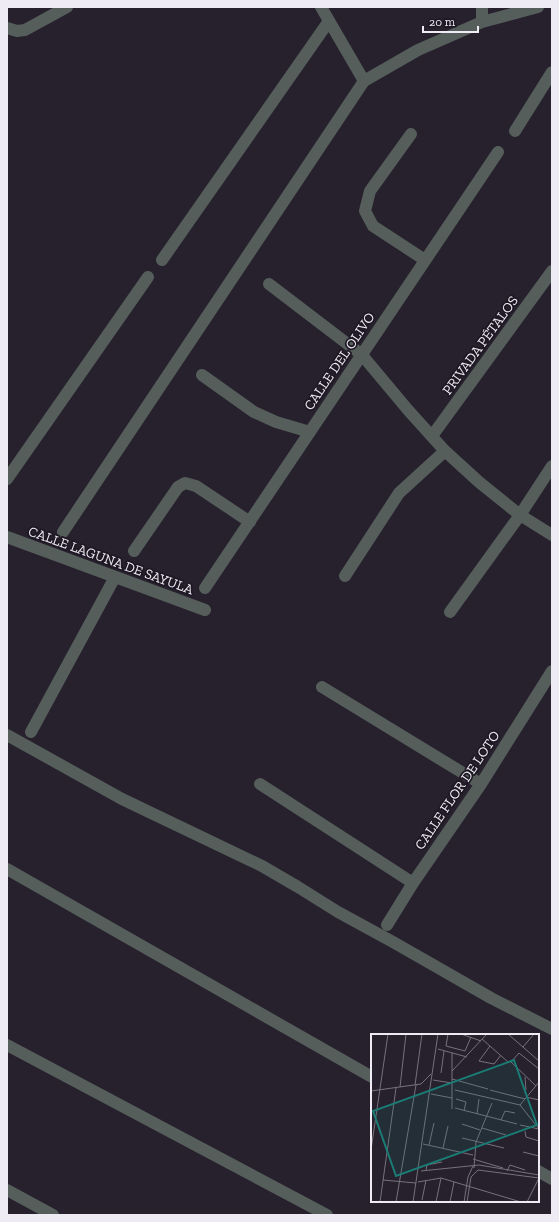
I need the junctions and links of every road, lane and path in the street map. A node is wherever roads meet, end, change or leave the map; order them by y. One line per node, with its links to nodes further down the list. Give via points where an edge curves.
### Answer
1 (67, 7): 7 (street, via 24,30)
2 (321, 7): 5 (street)
3 (482, 7): 6 (street)
4 (538, 7): 6 (street)
5 (329, 21): 9 (street); 13 (street)
6 (482, 22): 9 (street, via 418,50)
7 (7, 28)
8 (552, 72): 10 (street)
9 (364, 81): 27 (street)
10 (515, 131)
11 (411, 134): 14 (street, via 370,192 365,211 373,226)
12 (498, 152): 14 (street, CALLE DEL OLIVO)
13 (162, 260)
14 (425, 260): 18 (street, CALLE DEL OLIVO)
15 (552, 271): 21 (street, PRIVADA PÉTALOS)
16 (148, 277): 24 (street)
17 (269, 284): 18 (street)
18 (362, 355): 20 (street, CALLE DEL OLIVO); 21 (street)
19 (202, 375): 20 (street, via 254,412 276,422)
20 (310, 432): 26 (street, CALLE DEL OLIVO)
21 (432, 436): 22 (street)
22 (445, 451): 25 (street); 31 (street, via 399,493)
23 (552, 466): 25 (street)
24 (7, 479)
25 (520, 515): 28 (street); 35 (street)
26 (250, 522): 30 (street, via 196,486 185,483 178,487); 33 (street, CALLE DEL OLIVO)
27 (63, 532)
28 (552, 535)
29 (7, 538): 32 (street, CALLE LAGUNA DE SAYULA)
30 (134, 551)
31 (345, 576)
32 (115, 577): 34 (street, CALLE LAGUNA DE SAYULA); 38 (street)
33 (205, 588)
34 (205, 610)
35 (450, 612)
36 (552, 671): 41 (street, CALLE FLOR DE LOTO)
37 (322, 687): 41 (street)
38 (31, 732)
39 (7, 735): 45 (street, via 122,799 262,866 491,998)
40 (260, 784): 43 (street)
41 (480, 784): 43 (street, CALLE FLOR DE LOTO)
42 (7, 870): 47 (street)
43 (413, 883): 44 (street, CALLE FLOR DE LOTO)
44 (387, 925)
45 (552, 1029)
46 (7, 1045): 52 (street)
47 (371, 1076)
48 (539, 1172): 49 (street)
49 (552, 1179)
50 (7, 1190): 51 (street)
51 (53, 1215)
52 (327, 1215)

